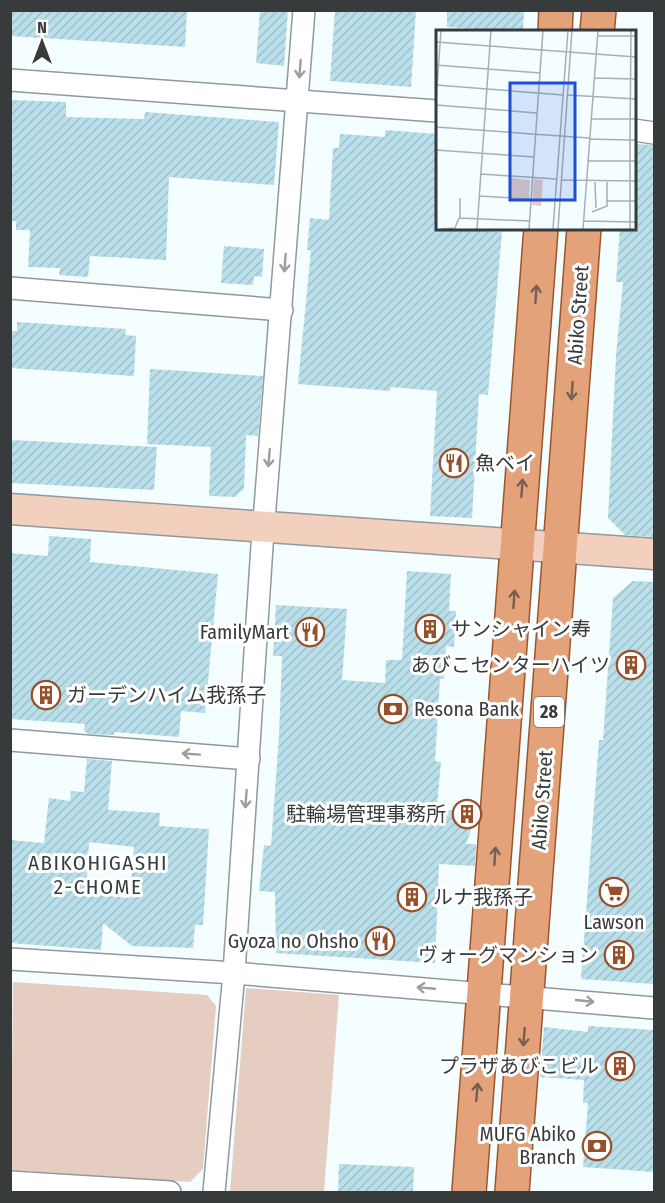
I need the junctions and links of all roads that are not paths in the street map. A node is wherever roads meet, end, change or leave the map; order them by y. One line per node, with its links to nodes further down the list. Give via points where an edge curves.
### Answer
1 (304, 10): 7 (street, one-way to 7)
2 (556, 10): 4 (main road)
3 (599, 10): 5 (main road)
4 (555, 30)
5 (597, 30)
6 (10, 80): 7 (street)
7 (297, 101): 8 (street); 14 (street, one-way to 14)
8 (436, 111)
9 (635, 130): 10 (street)
10 (654, 133)
11 (541, 230): 17 (main road, 28, one-way to 11)
12 (584, 230): 18 (main road, Abiko Street / 28, one-way to 18)
13 (10, 288): 14 (street)
14 (282, 310): 16 (street, one-way to 16)
15 (10, 509): 16 (street)
16 (264, 526): 17 (street); 21 (street)
17 (518, 547): 18 (street); 24 (main road, 28, one-way to 17)
18 (561, 550): 19 (street); 25 (main road, Abiko Street / 28)
19 (654, 554)
20 (10, 740): 21 (street, one-way to 20)
21 (249, 759): 23 (street, one-way to 23)
22 (10, 959): 23 (street)
23 (234, 973): 24 (street, one-way to 23); 29 (street)
24 (485, 993): 25 (street); 30 (main road, 28, one-way to 24)
25 (526, 996): 26 (street, one-way to 26); 31 (main road, Abiko Street / 28, one-way to 31)
26 (654, 1008)
27 (10, 1182): 28 (street)
28 (170, 1192)
29 (214, 1192)
30 (469, 1192)
31 (512, 1192)

